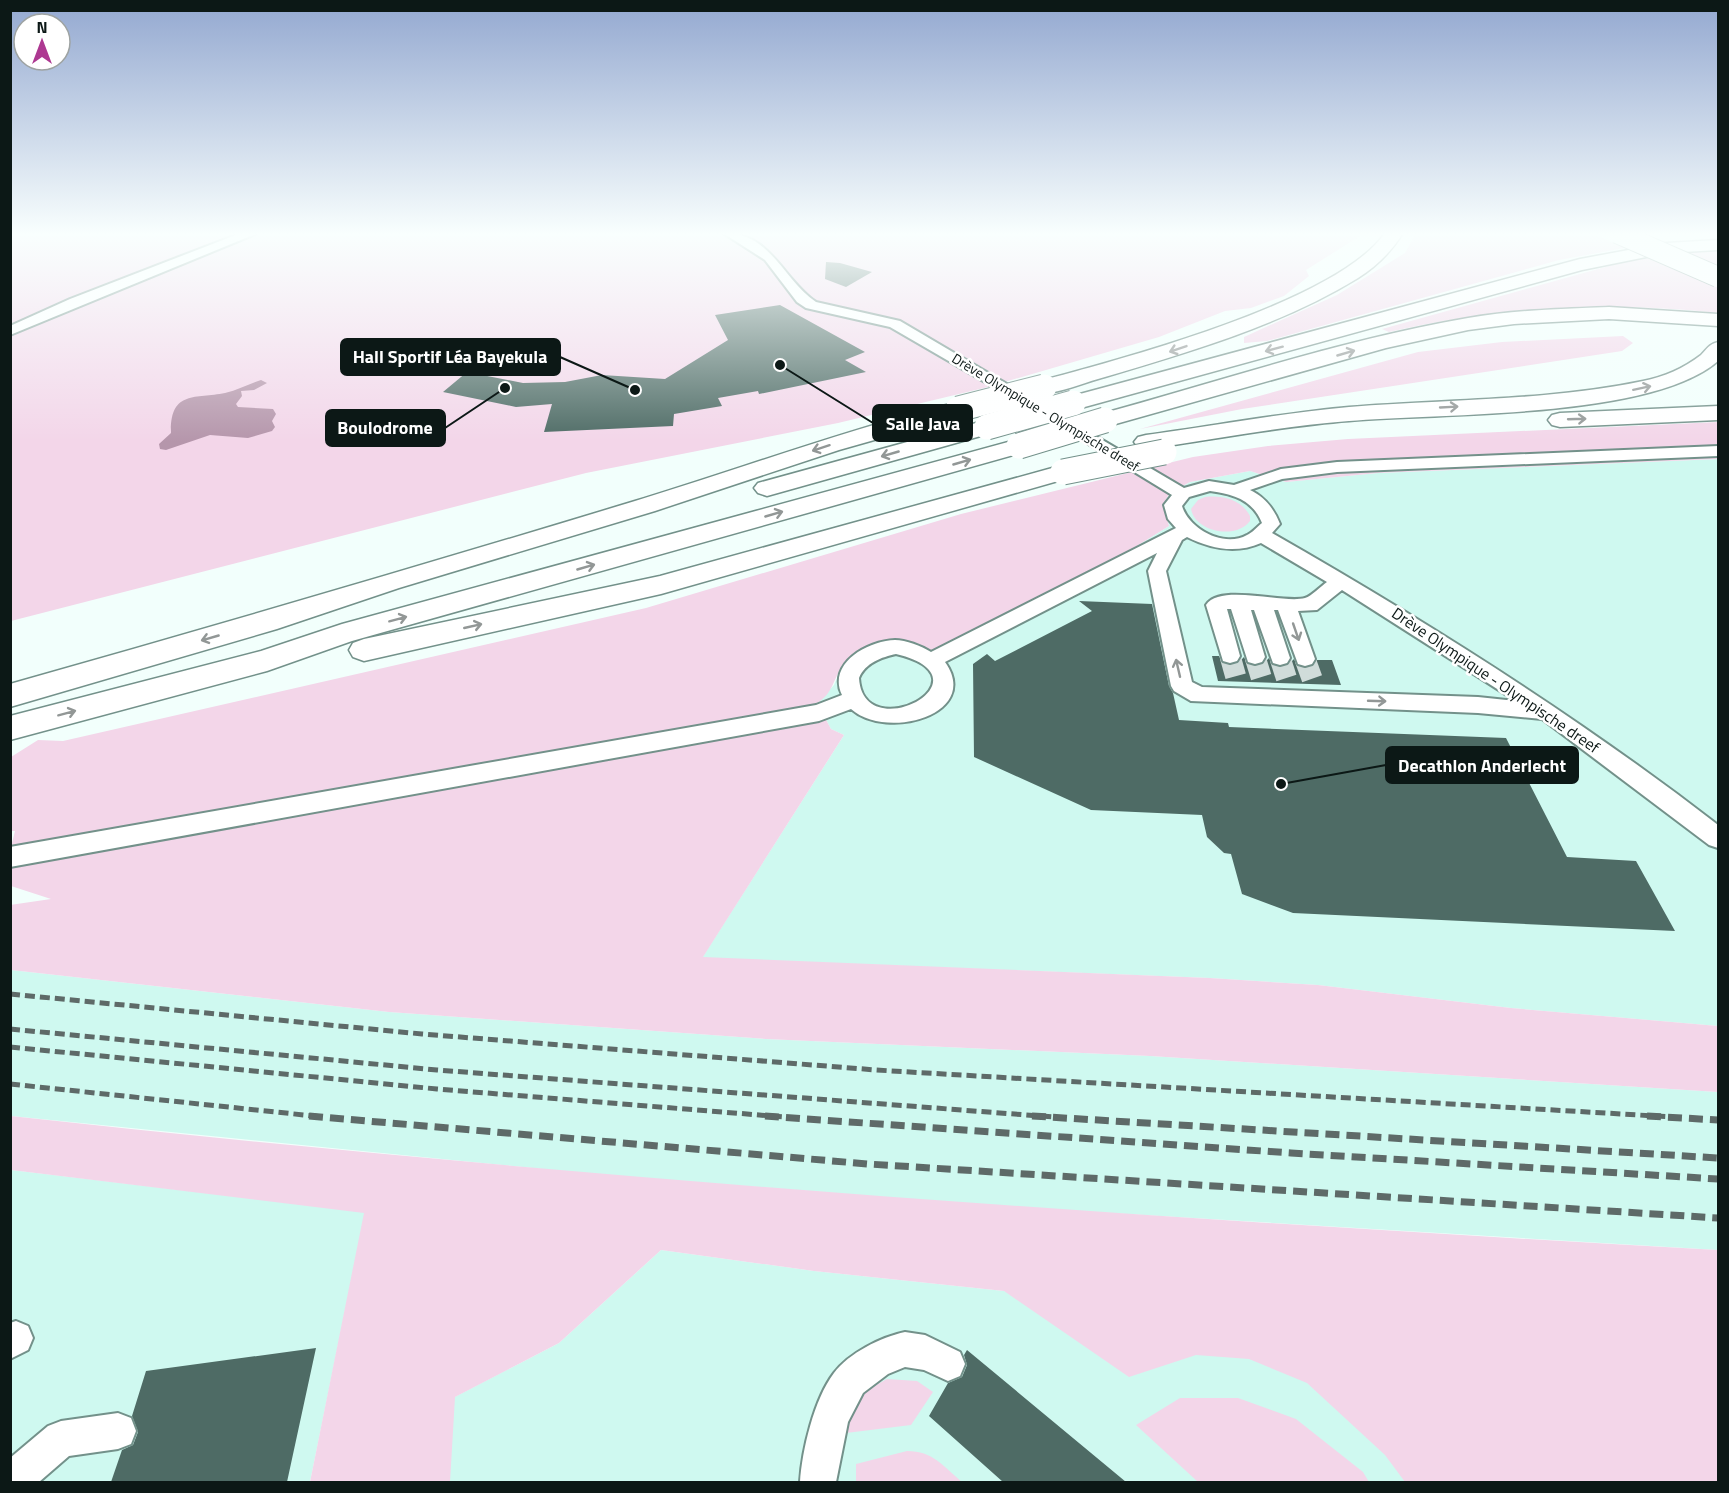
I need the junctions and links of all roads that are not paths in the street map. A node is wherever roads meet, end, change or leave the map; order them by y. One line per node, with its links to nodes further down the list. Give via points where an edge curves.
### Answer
1 (76, 303): 6 (street)
2 (808, 303): 12 (street, Drève Olympique - Olympische dreef, via 895,324)
3 (1290, 303): 19 (highway, one-way to 19, bridge, via 1207,339 830,445 646,506)
4 (1442, 303): 19 (highway, one-way to 19, bridge, via 390,593)
5 (1719, 320): 24 (highway, one-way to 5, bridge, via 342,634 1382,343 1514,318 1609,313)
6 (10, 331)
7 (1719, 348): 9 (highway, one-way to 7, via 1347,414 1612,394 1687,374)
8 (1719, 413): 9 (highway, one-way to 8, via 1313,432)
9 (1155, 447): 24 (highway, one-way to 9, bridge, via 313,661 503,619 918,498)
10 (1719, 451): 11 (street, via 1377,465 1275,474)
11 (1236, 490): 12 (street, via 1209,486); 14 (street, via 1260,502 1267,511 1271,524)
12 (1181, 493): 13 (street, via 1172,510)
13 (1180, 535): 14 (street, via 1227,543 1251,542); 25 (street); 28 (street, via 1156,571 1182,686 1199,695 1239,689 1316,692)
14 (1263, 536): 15 (street, Drève Olympique - Olympische dreef)
15 (1342, 580): 18 (street, via 1310,605); 28 (street, Drève Olympique - Olympische dreef, via 1467,656)
16 (1239, 602): 17 (street); 20 (street, via 1216,605); 21 (street)
17 (1262, 603): 18 (street); 22 (street)
18 (1286, 604): 23 (street, one-way to 23)
19 (267, 622): 26 (highway, one-way to 26)
20 (1230, 656)
21 (1255, 657)
22 (1280, 658)
23 (1305, 659)
24 (267, 660): 29 (highway, one-way to 24)
25 (932, 660): 27 (street, via 916,651 896,647 877,650 861,658 850,670 848,685); 27 (street, via 943,676 941,694 927,709 908,716 887,716)
26 (10, 696)
27 (854, 699): 31 (street, via 819,713)
28 (1547, 711): 30 (street, Drève Olympique - Olympische dreef)
29 (10, 728)
30 (1713, 827)
31 (11, 857)
32 (948, 1364): 35 (street, via 927,1351 905,1348 877,1360 844,1387 823,1449)
33 (118, 1431): 34 (street, via 61,1439)
34 (11, 1482)
35 (818, 1482)

